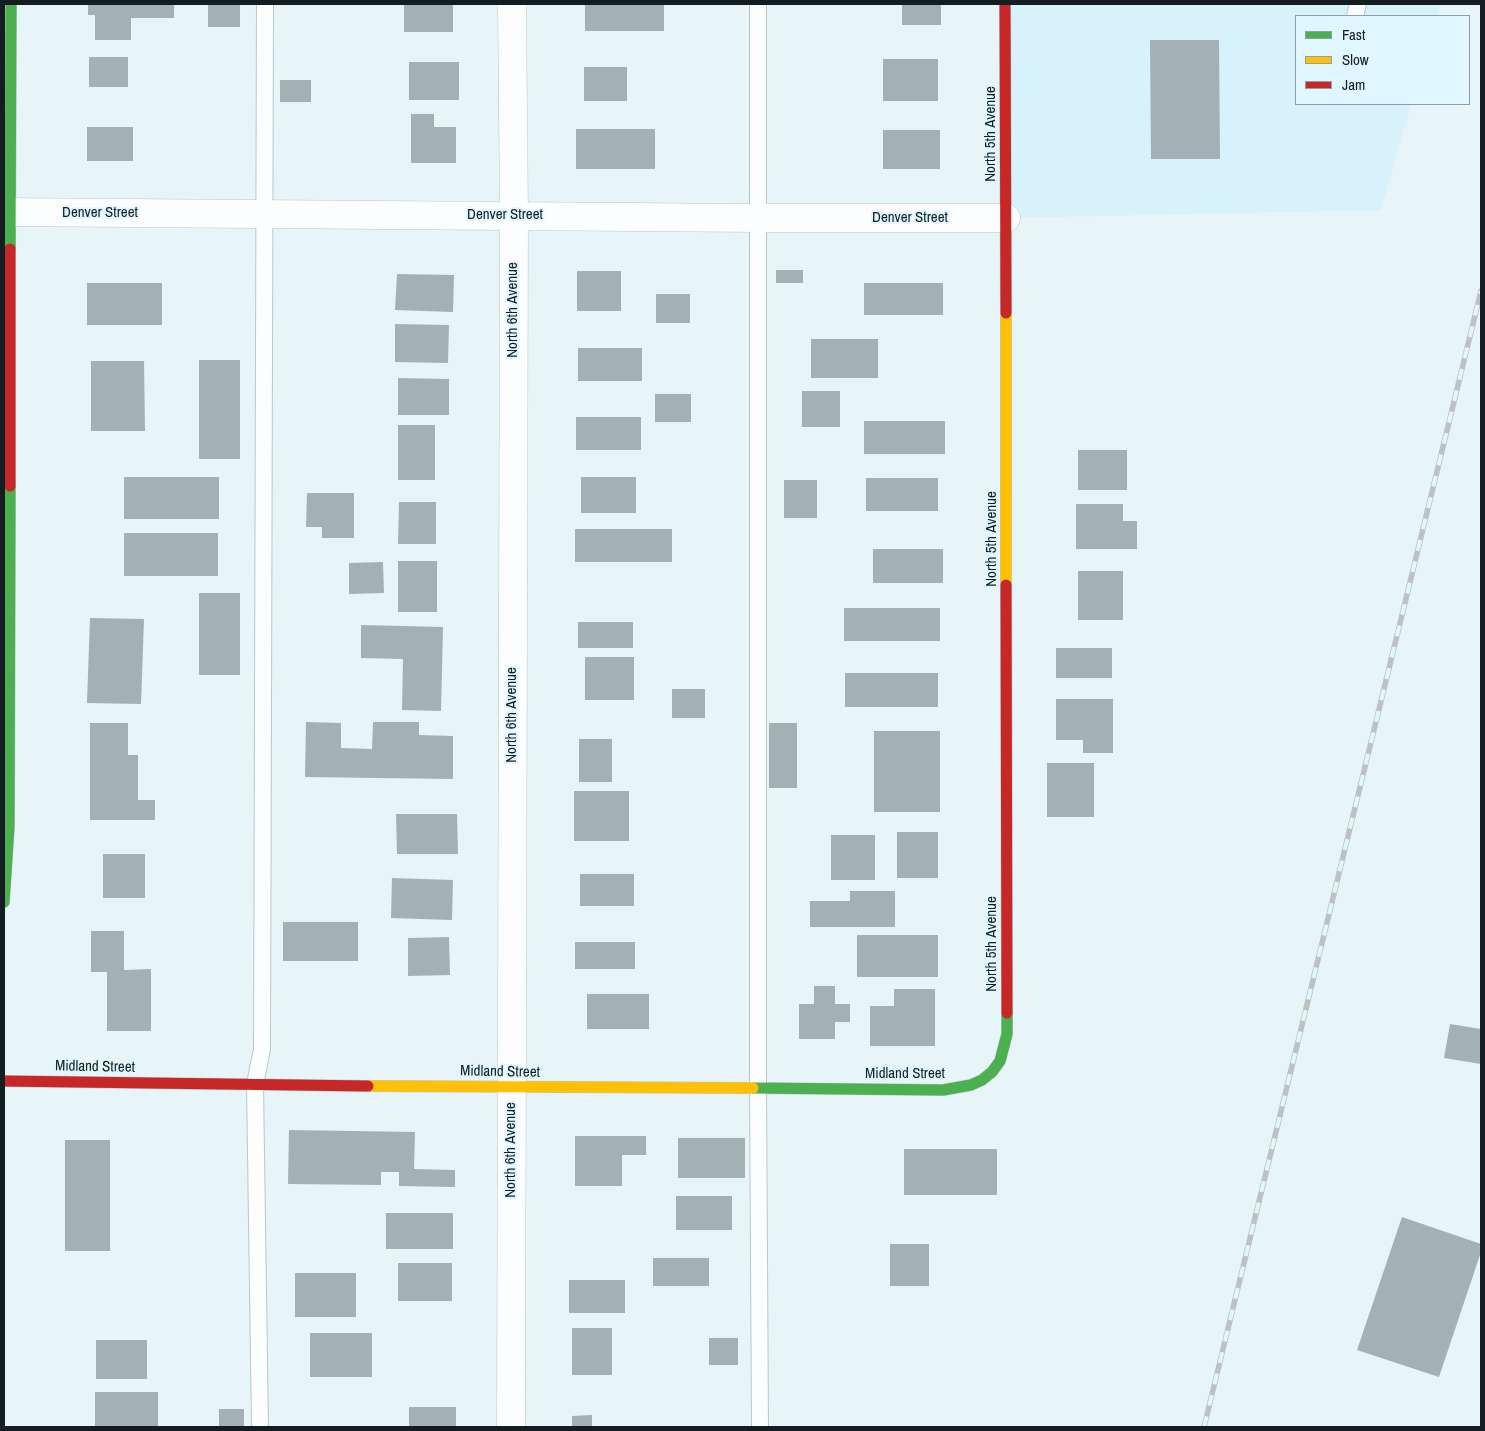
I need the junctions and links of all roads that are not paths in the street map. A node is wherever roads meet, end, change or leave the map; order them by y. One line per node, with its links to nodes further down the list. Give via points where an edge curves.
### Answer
1 (11, 4): 6 (street)
2 (265, 4): 7 (lane)
3 (512, 4): 8 (street, North 6th Avenue)
4 (758, 4): 9 (lane)
5 (1006, 4): 10 (street, North 5th Avenue)
6 (7, 212): 7 (street, Denver Street); 11 (street, via 9,826)
7 (264, 214): 8 (street, Denver Street); 14 (lane, via 262,1049)
8 (514, 215): 9 (street, Denver Street); 15 (street, North 6th Avenue)
9 (758, 218): 10 (street, Denver Street); 16 (lane)
10 (1006, 218): 12 (street, North 5th Avenue, via 1007,1034 1000,1061)
11 (4, 902)
12 (992, 1072): 16 (street, Midland Street, via 971,1085 942,1090)
13 (4, 1082): 14 (street, Midland Street)
14 (256, 1084): 15 (street, Midland Street); 17 (lane)
15 (511, 1088): 16 (street, Midland Street); 18 (street, North 6th Avenue)
16 (758, 1088): 19 (lane)
17 (260, 1427)
18 (511, 1427)
19 (760, 1427)

